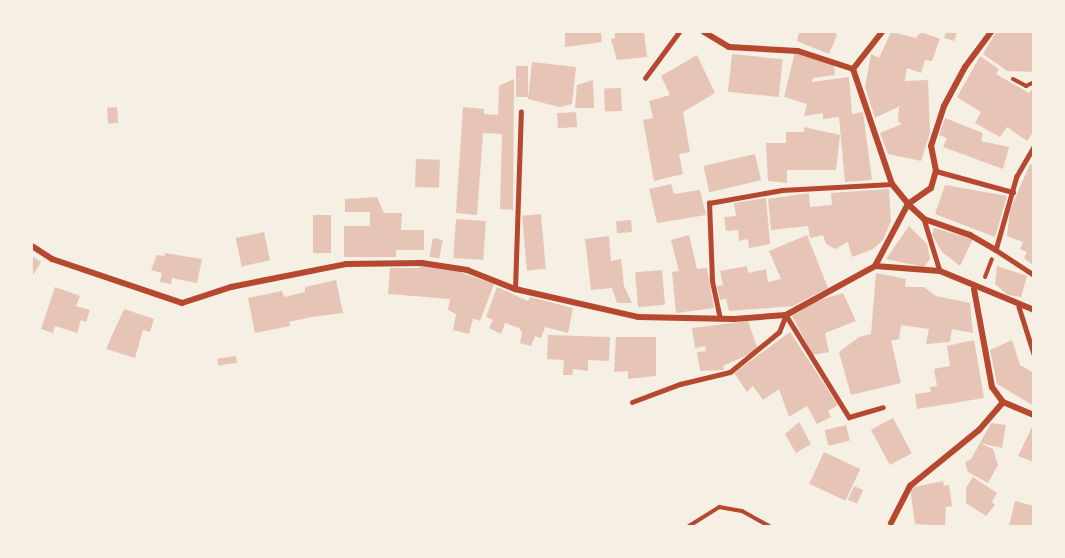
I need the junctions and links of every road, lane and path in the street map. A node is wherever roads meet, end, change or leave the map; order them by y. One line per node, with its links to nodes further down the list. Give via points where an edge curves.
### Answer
1 (679, 32): 6 (lane)
2 (704, 32): 5 (street, via 729,47 798,51)
3 (882, 32): 5 (street)
4 (991, 32): 11 (street, via 944,106 931,146)
5 (853, 69): 12 (street)
6 (645, 78)
7 (1013, 79): 8 (path, via 1026,86)
8 (1034, 82)
9 (521, 112): 23 (lane)
10 (1034, 147): 13 (lane)
11 (936, 171): 13 (lane); 14 (street, via 931,188)
12 (892, 184): 14 (street); 27 (lane, via 782,190 709,203 712,280)
13 (1013, 192): 17 (lane)
14 (908, 204): 15 (street); 18 (street)
15 (924, 219): 17 (street, via 970,235); 19 (lane)
16 (32, 246): 23 (street, via 52,259 182,303 231,287 346,264 422,263 467,270)
17 (994, 253): 20 (lane); 21 (path)
18 (875, 266): 19 (street); 26 (street)
19 (940, 271): 22 (street)
20 (1034, 275)
21 (984, 279)
22 (974, 289): 24 (street); 30 (street, via 992,387)
23 (515, 290): 27 (street, via 638,317)
24 (1019, 307): 25 (street); 28 (lane)
25 (1034, 310)
26 (786, 315): 27 (street); 29 (lane, via 779,332 730,372 680,384); 31 (lane, via 849,417)
27 (720, 319)
28 (1034, 354)
29 (632, 402)
30 (1003, 402): 32 (street); 33 (street, via 979,430 910,486)
31 (883, 406)
32 (1034, 415)
33 (891, 523)
34 (690, 526): 35 (path, via 719,507 742,511)
35 (769, 526)

